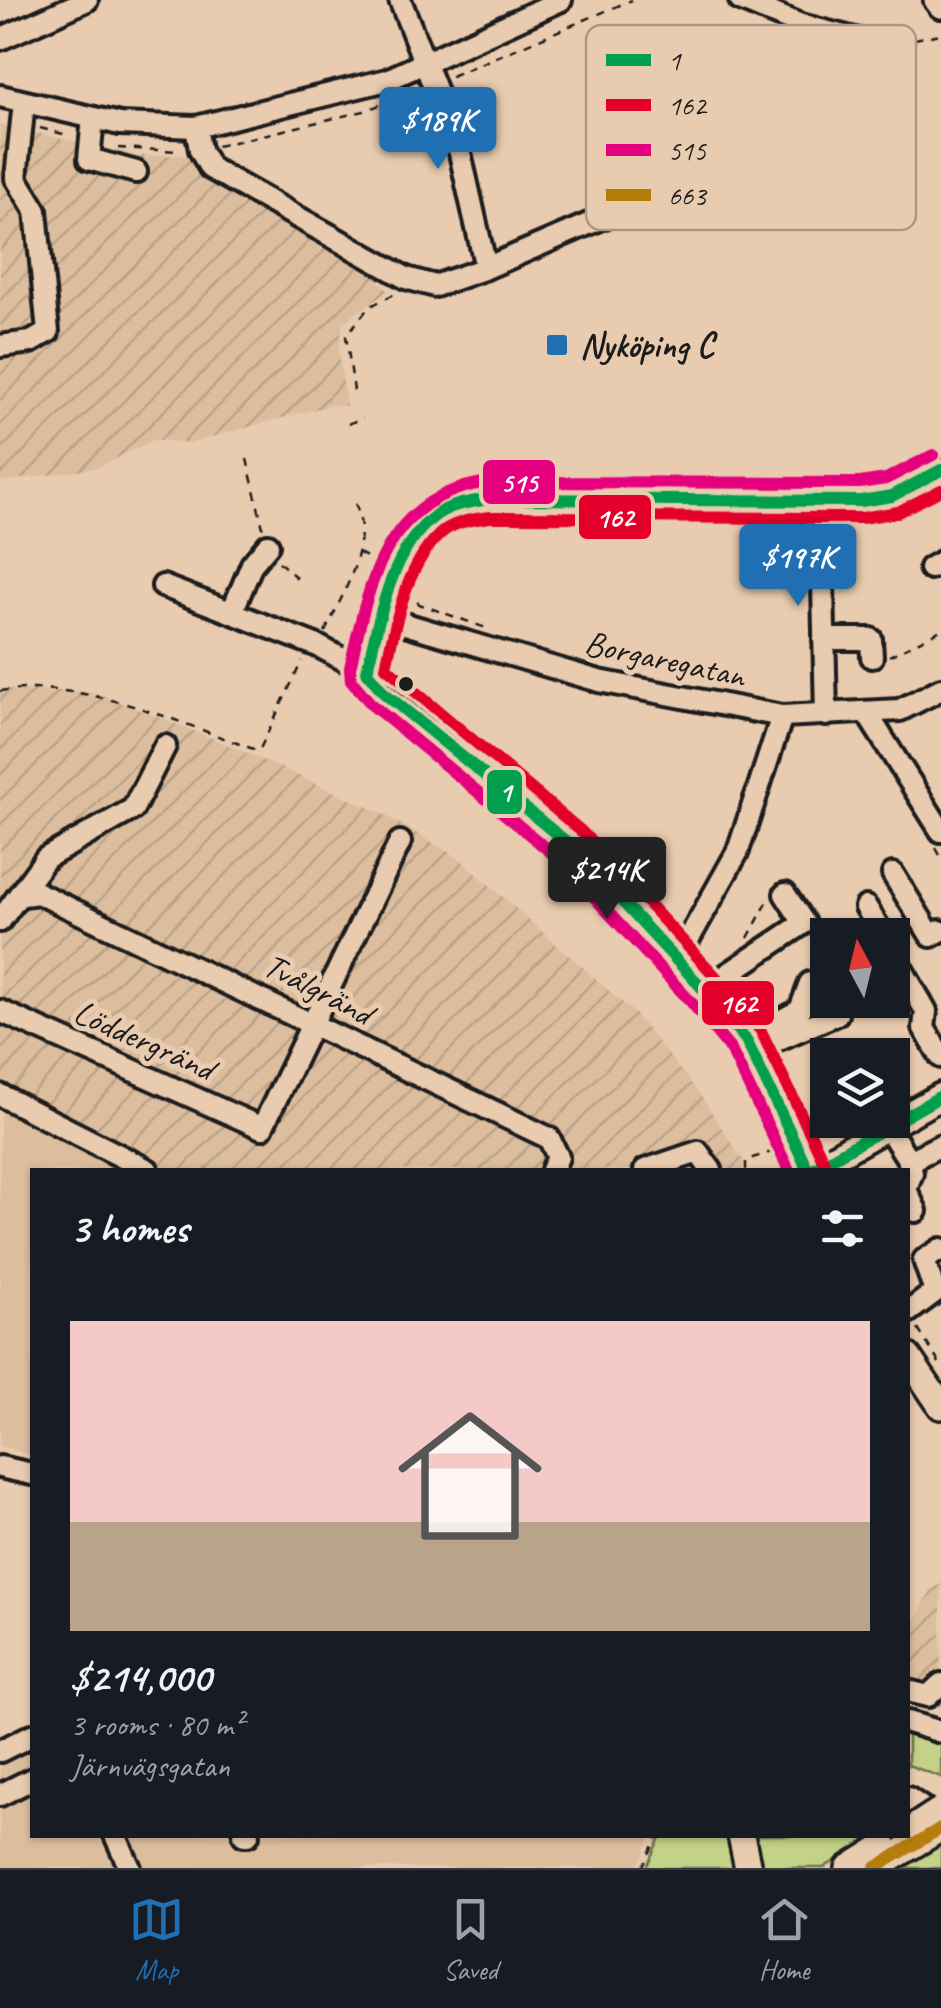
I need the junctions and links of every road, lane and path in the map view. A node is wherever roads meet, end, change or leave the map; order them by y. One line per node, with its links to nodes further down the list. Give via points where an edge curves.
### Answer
1 (87, 0): 7 (street)
2 (400, 0): 9 (street)
3 (561, 0): 9 (street)
4 (740, 0): 5 (street)
5 (800, 25)
6 (941, 34): 8 (path)
7 (0, 39)
8 (916, 39)
9 (424, 63): 13 (street, via 354,90); 16 (street, via 460,153)
10 (0, 96): 11 (street)
11 (24, 102): 12 (street); 18 (street, via 16,178 36,211 48,332)
12 (92, 118): 13 (street); 14 (street, via 89,160)
13 (196, 128): 17 (street, via 210,168)
14 (136, 172)
15 (586, 225): 16 (street)
16 (486, 268): 17 (street, via 434,286)
17 (406, 278): 19 (path, via 346,336)
18 (0, 346)
19 (354, 391)
20 (363, 418): 21 (path)
21 (348, 424)
22 (247, 459): 26 (path)
23 (941, 470): 25 (street, via 892,496)
24 (352, 497): 27 (path, via 362,518)
25 (821, 501): 28 (street, via 489,499 440,512 424,525); 35 (street)
26 (268, 545): 29 (path); 31 (street, via 252,564)
27 (359, 553): 28 (path); 36 (path)
28 (399, 573): 32 (street); 33 (path, via 410,579 418,604)
29 (299, 580)
30 (164, 586): 31 (street)
31 (232, 612): 36 (street)
32 (378, 616): 38 (street); 42 (street, Borgaregatan, via 600,681)
33 (484, 627)
34 (941, 630): 37 (path, via 892,656)
35 (824, 639): 37 (street, via 870,639); 43 (street)
36 (318, 646): 38 (street); 40 (path, via 306,655 259,750 52,686)
37 (872, 657)
38 (367, 672): 54 (street, via 570,846)
39 (941, 689): 41 (street, Borgaregatan, via 900,710)
40 (0, 691)
41 (868, 715): 43 (street, Borgaregatan); 45 (street)
42 (782, 716): 43 (street, Borgaregatan); 54 (street, via 738,851)
43 (826, 716)
44 (165, 746): 48 (street, via 133,809 46,858)
45 (941, 831)
46 (400, 842): 61 (street)
47 (892, 874): 53 (street, via 932,936)
48 (23, 895): 52 (street); 61 (street, Tvålgränd, via 38,893)
49 (777, 896): 55 (path); 55 (street, via 804,923)
50 (866, 906): 51 (street)
51 (873, 918)
52 (0, 922)
53 (940, 931)
54 (676, 960): 58 (street)
55 (734, 970): 58 (street)
56 (810, 984): 62 (street, via 800,1010)
57 (910, 984): 63 (street)
58 (704, 990): 62 (street)
59 (0, 1011): 61 (street, Löddergränd, via 262,1128)
60 (825, 1018): 62 (street)
61 (312, 1024): 73 (street, Tvålgränd, via 549,1138 558,1157)
62 (748, 1045): 77 (street)
63 (941, 1057)
64 (941, 1096): 66 (main road)
65 (1, 1098): 72 (street)
66 (910, 1113)
67 (866, 1138): 78 (main road)
68 (895, 1138): 71 (street)
69 (940, 1148): 71 (street)
70 (784, 1149): 76 (path, via 761,1152 746,1160)
71 (909, 1161): 79 (street)
72 (144, 1168)
73 (553, 1168)
74 (651, 1168): 75 (street, via 698,1152)
75 (710, 1168)
76 (746, 1168)
77 (809, 1168)
78 (814, 1168)
79 (910, 1178)
80 (941, 1249): 81 (street, via 924,1260 935,1292)
81 (910, 1311)
82 (910, 1315): 84 (path)
83 (910, 1360): 85 (main road)
84 (941, 1366)
85 (941, 1406)
86 (1, 1473): 87 (street)
87 (30, 1474)
88 (941, 1684): 89 (street, via 928,1696)
89 (910, 1692)
90 (910, 1723): 91 (street)
91 (941, 1732)
92 (30, 1737): 93 (street)
93 (0, 1751)
94 (30, 1781): 95 (street)
95 (0, 1795)
96 (910, 1802): 98 (street)
97 (941, 1810): 98 (main road, bridge)
98 (923, 1829): 105 (main road)
99 (116, 1838): 102 (street)
100 (657, 1838): 103 (path)
101 (906, 1838): 104 (main road)
102 (130, 1868)
103 (642, 1868)
104 (849, 1868)
105 (875, 1868)

